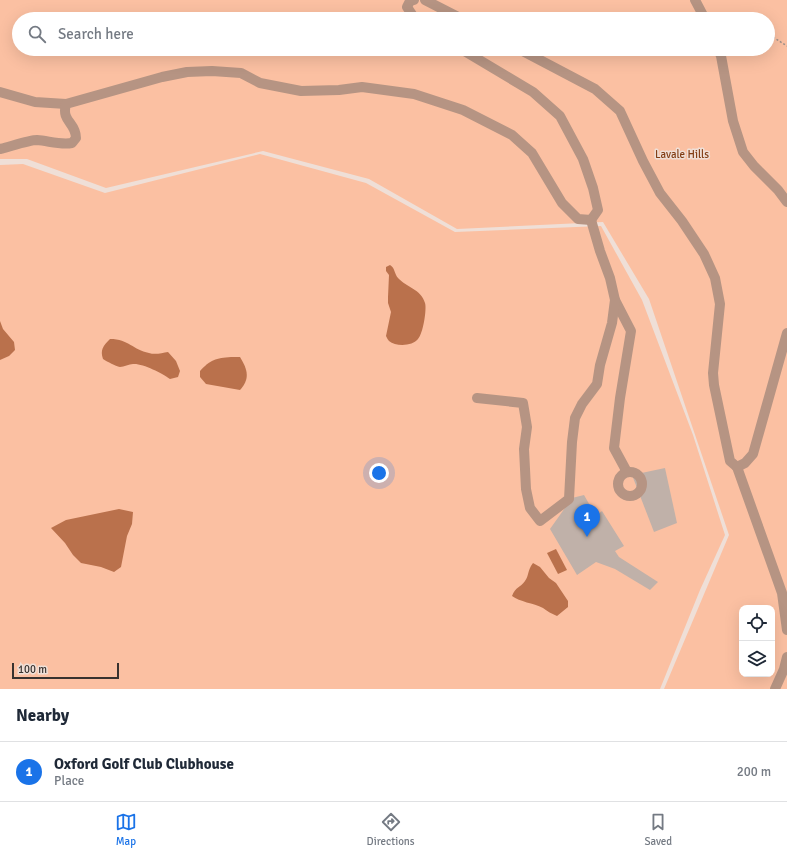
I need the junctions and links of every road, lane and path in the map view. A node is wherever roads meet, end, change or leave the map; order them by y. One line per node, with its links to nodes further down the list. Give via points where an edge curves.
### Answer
1 (414, 0): 4 (street, via 410,1 407,7)
2 (425, 0): 5 (street)
3 (694, 0): 6 (street)
4 (410, 12)
5 (448, 12)
6 (701, 12)
7 (775, 39): 8 (path)
8 (787, 46)
9 (473, 56): 16 (street, via 533,92 560,116 583,158 593,188 598,210)
10 (532, 56): 20 (street, via 595,89 620,111 660,193 704,254 715,278 720,304 714,385 730,461)
11 (721, 56): 15 (street, via 733,120 743,152)
12 (0, 92): 13 (street, via 35,102)
13 (66, 104): 14 (street, via 64,112 76,131 76,138 72,143 36,140); 16 (street, via 162,77 212,71 241,73 260,83 301,91 362,87 414,94 463,110 512,135 532,153 562,203 578,219)
14 (0, 149)
15 (787, 202)
16 (591, 220): 17 (street)
17 (615, 300): 19 (street, via 597,384 575,418 569,499 540,521 530,508 526,488 524,449 527,427 523,402); 21 (street, via 631,331 614,448)
18 (787, 333): 20 (street, via 753,454)
19 (477, 398)
20 (738, 467): 22 (street, via 782,593)
21 (627, 472)
22 (787, 630)
23 (787, 657): 24 (street)
24 (775, 689)

